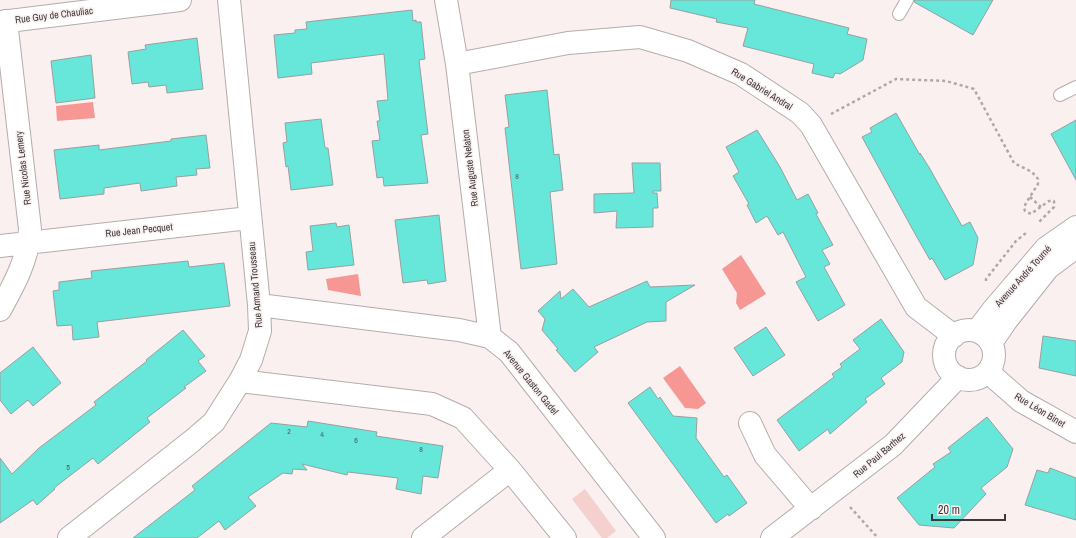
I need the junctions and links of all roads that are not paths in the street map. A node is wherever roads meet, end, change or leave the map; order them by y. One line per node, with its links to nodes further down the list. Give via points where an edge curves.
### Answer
1 (180, 0): 6 (street, Rue Guy de Chauliac)
2 (229, 0): 10 (street, Rue Armand Trousseau)
3 (446, 0): 7 (street, Rue Auguste Nelaton)
4 (907, 0): 5 (lane)
5 (899, 14)
6 (3, 22): 12 (street, Rue Nicolas Lemery, via 30,229)
7 (457, 64): 17 (street, Rue Gabriel Andral, via 568,44 640,36 688,51 741,74 800,113 811,125 916,307); 18 (street, Rue Auguste Nelaton)
8 (1076, 87): 9 (lane)
9 (1060, 95)
10 (250, 218): 12 (street, Rue Jean Pecquet); 15 (street, Rue Armand Trousseau)
11 (1076, 227): 19 (street, Avenue André Tourné, via 1046,248 993,310)
12 (29, 242): 13 (street, Rue Jean Pecquet); 16 (street, Rue Nicolas Lemery, via 23,267)
13 (0, 246)
14 (1076, 247): 19 (street, Avenue André Tourné, via 1048,268 1006,321)
15 (259, 305): 18 (street, Avenue Gaston Gadel, via 459,330); 22 (street, Rue Armand Trousseau, via 260,331 251,360)
16 (0, 310)
17 (954, 336): 19 (street, via 969,330); 21 (street, via 948,342 945,358 947,366)
18 (490, 337): 30 (street, Avenue Gaston Gadel, via 509,352)
19 (984, 337): 20 (street, via 993,350 994,358)
20 (988, 372): 21 (street, via 974,379); 24 (street, Rue Léon Binet, via 1021,401)
21 (958, 377): 26 (street, Rue Paul Barthez, via 893,445)
22 (240, 381): 25 (street, via 432,404 463,418); 27 (street, Rue Armand Trousseau, via 214,422)
23 (750, 423): 26 (street, via 765,455)
24 (1076, 432)
25 (510, 470): 28 (street); 29 (street)
26 (811, 509): 31 (street, Rue Paul Barthez)
27 (69, 538)
28 (423, 538)
29 (565, 538)
30 (654, 538)
31 (772, 538)

